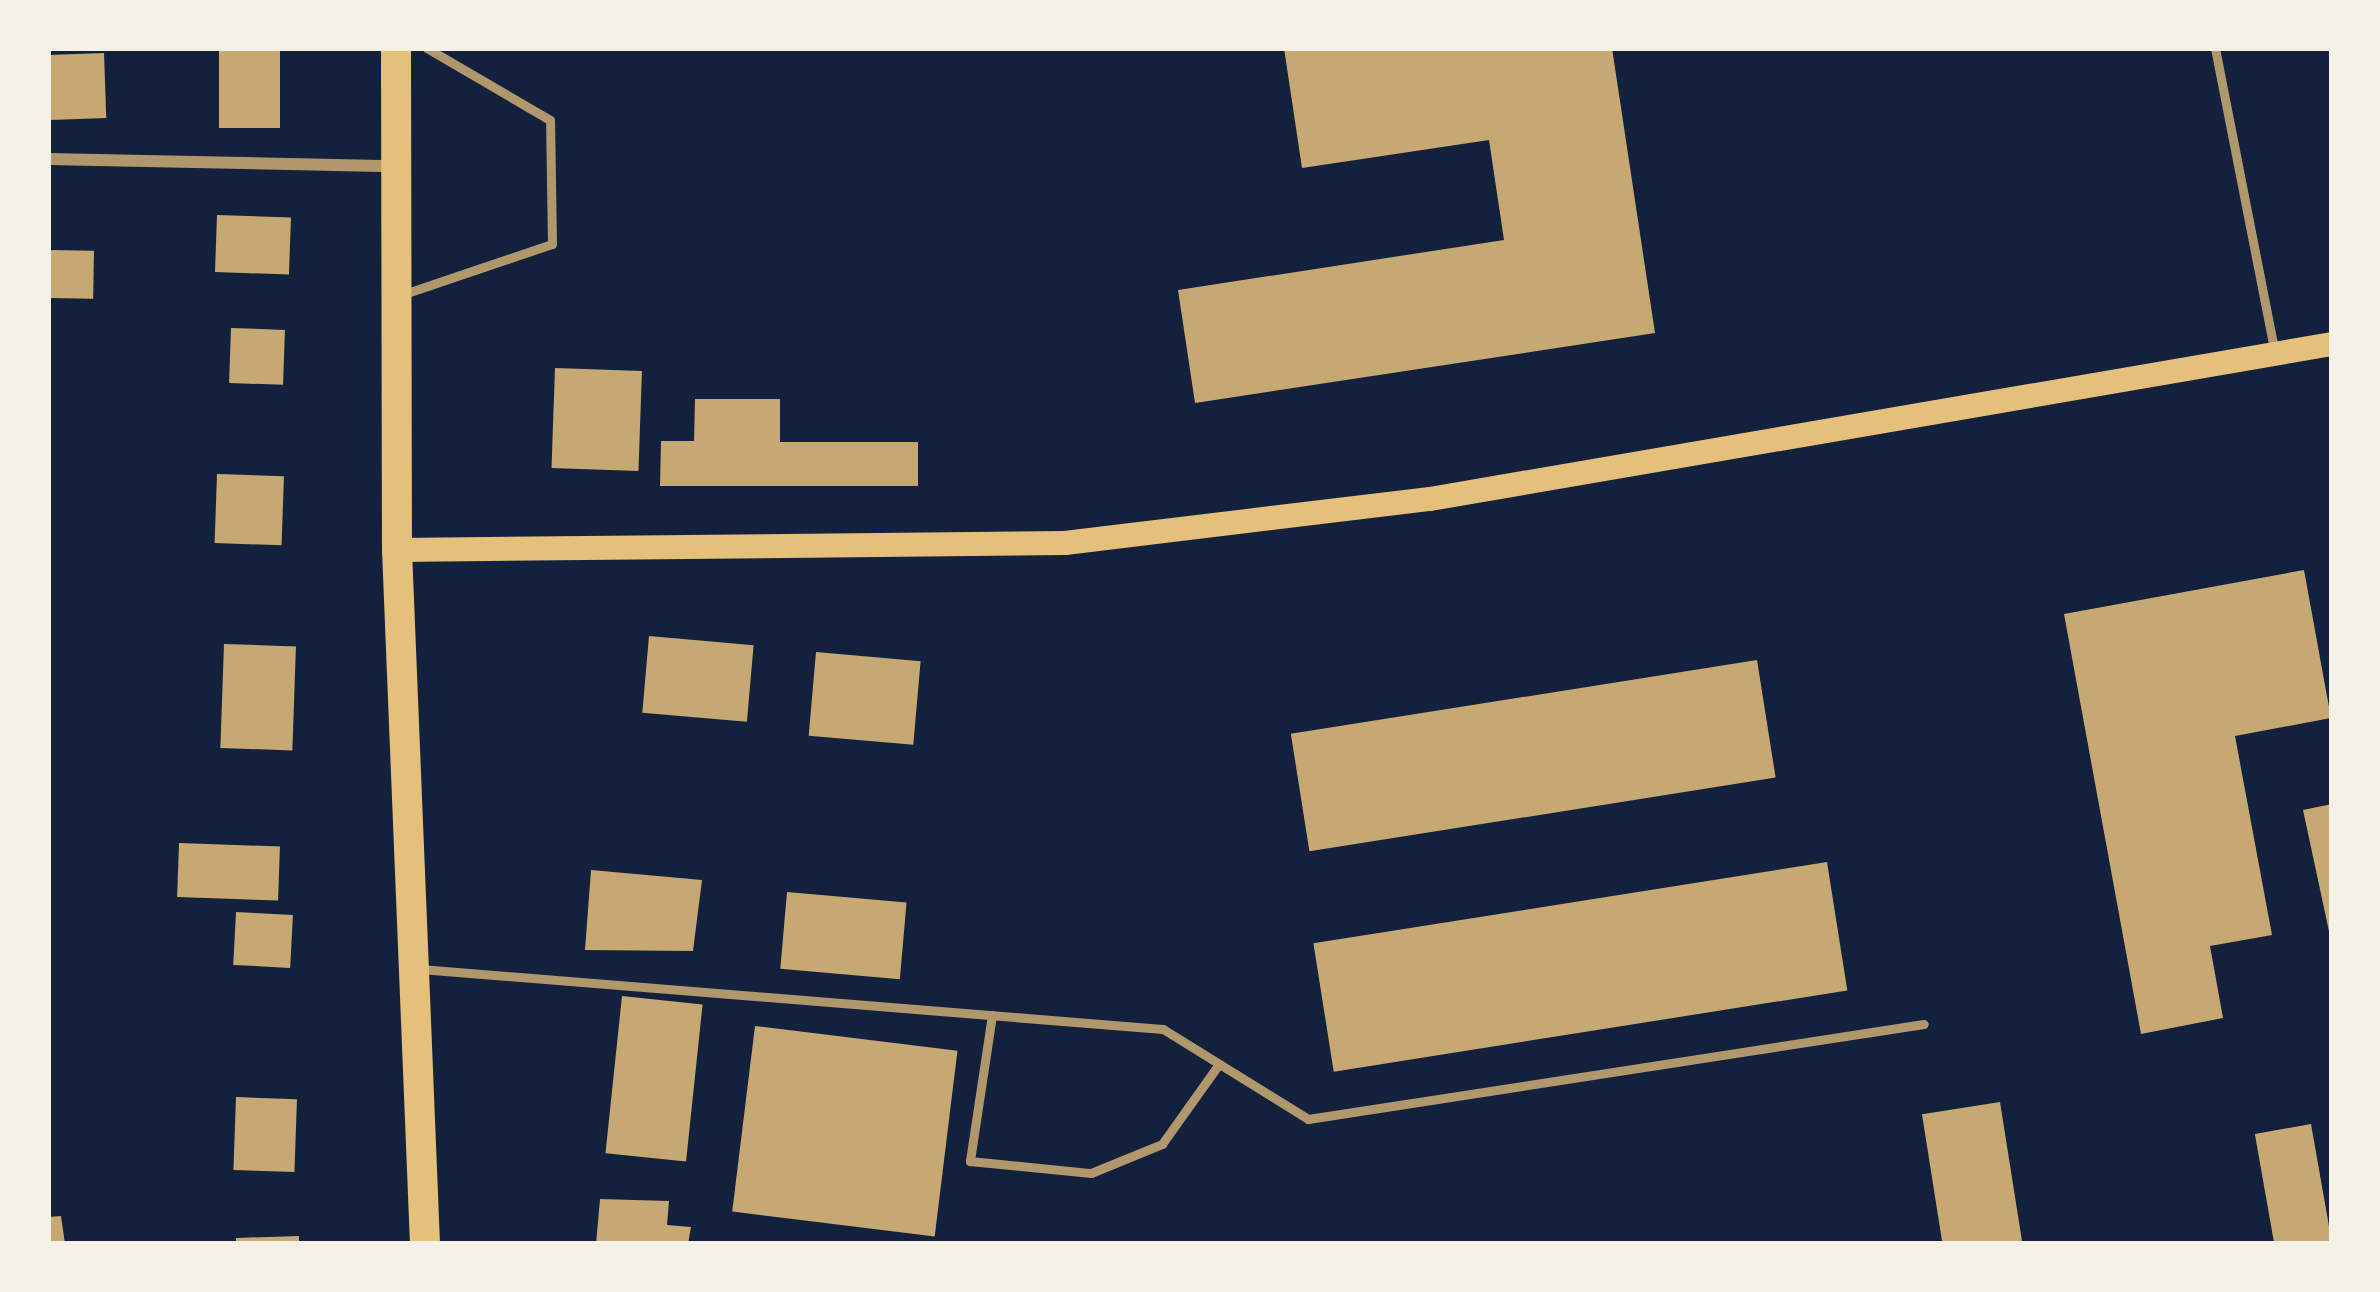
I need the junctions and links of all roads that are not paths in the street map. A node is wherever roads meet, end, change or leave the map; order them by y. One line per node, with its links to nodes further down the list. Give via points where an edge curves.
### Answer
1 (396, 48): 5 (main road)
2 (427, 48): 6 (lane, via 550,120 552,244)
3 (2215, 48): 8 (lane)
4 (48, 159): 5 (street)
5 (394, 166): 6 (main road)
6 (393, 298): 9 (main road)
7 (2332, 344): 8 (main road)
8 (2275, 354): 9 (main road, via 1430,499 1065,543)
9 (397, 550): 10 (main road)
10 (414, 968): 11 (lane); 14 (main road)
11 (992, 1016): 13 (lane, via 1163,1029); 13 (lane, via 970,1160 1091,1173 1162,1144)
12 (1924, 1024): 13 (lane, via 1308,1119)
13 (1219, 1064)
14 (424, 1244)

